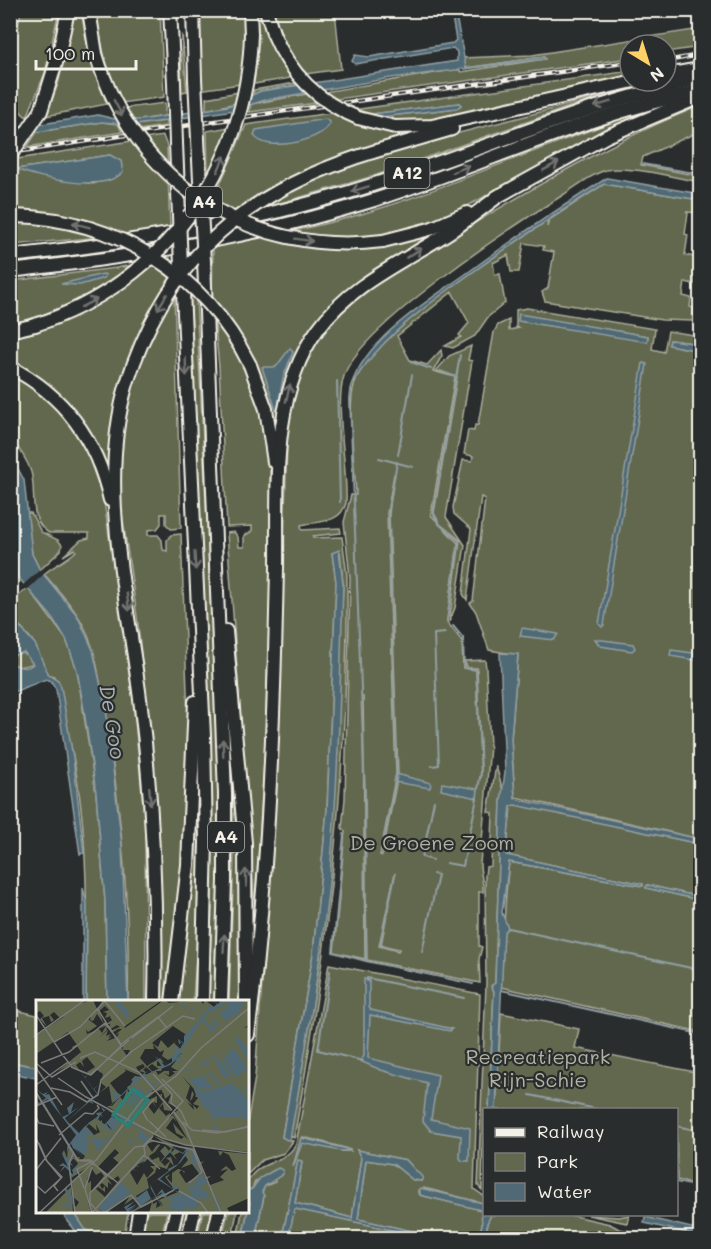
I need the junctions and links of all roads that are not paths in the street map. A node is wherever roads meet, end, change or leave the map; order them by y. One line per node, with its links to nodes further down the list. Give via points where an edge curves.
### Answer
1 (68, 10): 14 (highway, bridge, via 41,111)
2 (89, 10): 15 (highway, A4, one-way to 15, bridge, via 96,54 114,100 139,141 172,177 205,202 247,225 286,237 327,243 383,241 441,225)
3 (170, 10): 24 (highway, A4, one-way to 24, bridge)
4 (193, 10): 23 (highway, A4, bridge)
5 (250, 10): 19 (highway, one-way to 5, bridge, via 87,304 125,280 168,242 195,209 217,173 235,129 247,82)
6 (266, 10): 13 (highway, A12, bridge, via 287,61 309,88 344,112 370,122 426,127)
7 (700, 69): 8 (highway)
8 (678, 73)
9 (700, 79): 17 (highway, A12, one-way to 17, via 587,109 406,174 300,206 158,237)
10 (618, 84): 13 (highway, A12)
11 (700, 91): 18 (highway, A12, one-way to 11, via 180,248 310,219 398,192 621,112)
12 (700, 97): 15 (highway, A4, one-way to 12, via 601,139)
13 (524, 105): 22 (highway, A12, one-way to 22, bridge, via 327,167 255,204 213,239 174,284 146,332 127,383 115,455)
14 (10, 156)
15 (500, 195): 21 (highway, A4, one-way to 15, via 286,400 297,364 311,339 336,308 359,288 454,229)
16 (13, 216): 21 (highway, A4, one-way to 16, bridge, via 271,435 263,398 250,365 209,303 154,256 122,239 87,226)
17 (10, 256)
18 (10, 271)
19 (10, 331)
20 (10, 367): 22 (highway, A12, via 51,394 86,436 103,471)
21 (277, 532): 30 (highway, A4, via 267,828)
22 (120, 544): 25 (highway, A12, one-way to 25, via 152,819)
23 (217, 555): 28 (highway, A4, one-way to 23, via 226,841); 29 (highway, A4, one-way to 23, via 243,812)
24 (199, 653): 26 (highway, A4, via 188,865); 27 (highway, A4, via 206,842)
25 (155, 1000)
26 (172, 1000)
27 (202, 1000)
28 (220, 1000)
29 (245, 1000)
30 (249, 1027)
31 (139, 1213): 35 (highway)
32 (176, 1213): 36 (highway)
33 (194, 1213): 37 (highway)
34 (219, 1213): 38 (highway)
35 (135, 1239)
36 (170, 1239)
37 (188, 1239)
38 (213, 1239)

